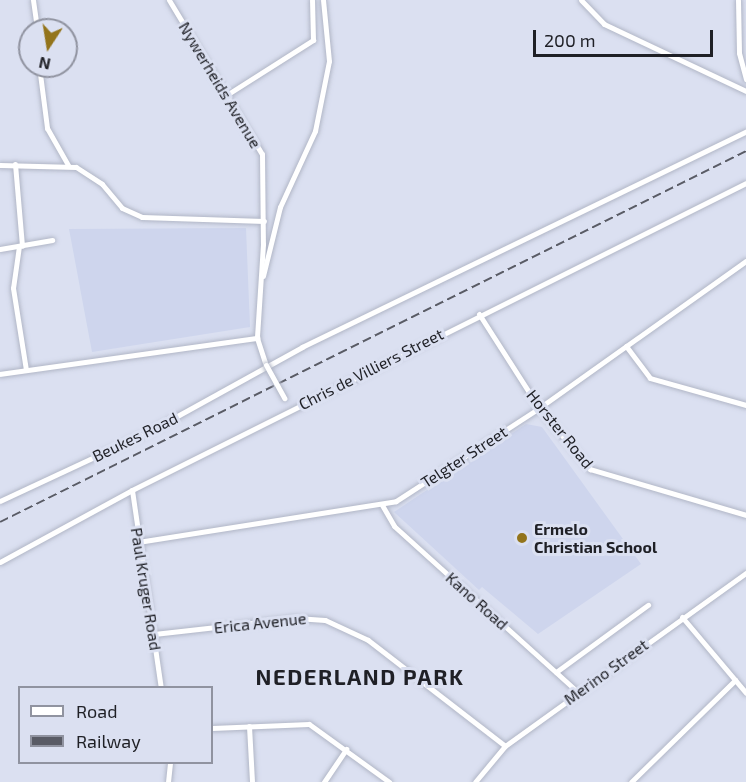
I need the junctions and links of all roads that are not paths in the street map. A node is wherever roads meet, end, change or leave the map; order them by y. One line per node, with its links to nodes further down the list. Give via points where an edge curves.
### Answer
1 (33, 0): 7 (street)
2 (169, 0): 11 (street, Nywerheids Avenue)
3 (312, 0): 11 (street, via 313,40)
4 (323, 0): 22 (street, via 329,61 315,131 280,207)
5 (581, 0): 10 (street, via 604,24)
6 (738, 0): 9 (street, via 739,53)
7 (35, 18)
8 (40, 78): 15 (street, via 46,128)
9 (746, 79)
10 (746, 91)
11 (228, 94): 17 (street, Nywerheids Avenue, via 262,154)
12 (746, 131): 26 (street, Beukes Road)
13 (15, 164): 14 (street); 15 (street); 19 (street)
14 (0, 165)
15 (68, 165): 17 (street, via 97,180 122,208 136,215)
16 (745, 185): 23 (street, Chris de Villiers Street)
17 (264, 221): 22 (street, Nywerheids Avenue)
18 (52, 240): 19 (street)
19 (20, 246): 20 (street); 27 (street, via 13,291)
20 (0, 249)
21 (746, 261): 25 (street, Telgter Street)
22 (261, 280): 24 (street)
23 (479, 314): 30 (street, Horster Road); 31 (street, Chris de Villiers Street)
24 (257, 339): 26 (street); 27 (street)
25 (626, 346): 29 (street, via 650,378); 30 (street, Telgter Street)
26 (266, 365): 31 (street, bridge); 33 (street, Beukes Road, via 150,431)
27 (26, 370): 28 (street)
28 (0, 374)
29 (746, 405)
30 (539, 408): 34 (street, Telgter Street, via 412,491); 35 (street, Horster Road, via 593,472)
31 (291, 410): 32 (street, Chris de Villiers Street)
32 (132, 490): 36 (street, Paul Kruger Road); 37 (street, Chris de Villiers Street)
33 (0, 501)
34 (382, 505): 36 (street, Telgter Street); 42 (street, Kano Road, via 394,526)
35 (746, 515)
36 (138, 542): 41 (street, Paul Kruger Road)
37 (0, 562)
38 (746, 573): 40 (street, Merino Street)
39 (648, 606): 42 (street)
40 (682, 617): 43 (street); 45 (street, Merino Street)
41 (154, 634): 44 (street, Paul Kruger Road); 49 (street, Erica Avenue, via 296,618 325,620 368,639)
42 (556, 672): 45 (street, Kano Road)
43 (735, 680): 46 (street); 57 (street)
44 (161, 686)
45 (578, 692): 49 (street, Merino Street)
46 (746, 693)
47 (249, 726): 48 (street); 50 (street, via 309,724); 53 (street)
48 (213, 728)
49 (505, 746): 56 (street, Merino Street)
50 (346, 749): 54 (street); 55 (street)
51 (170, 764): 52 (street)
52 (168, 782)
53 (252, 782)
54 (324, 782)
55 (389, 782)
56 (475, 782)
57 (631, 782)

